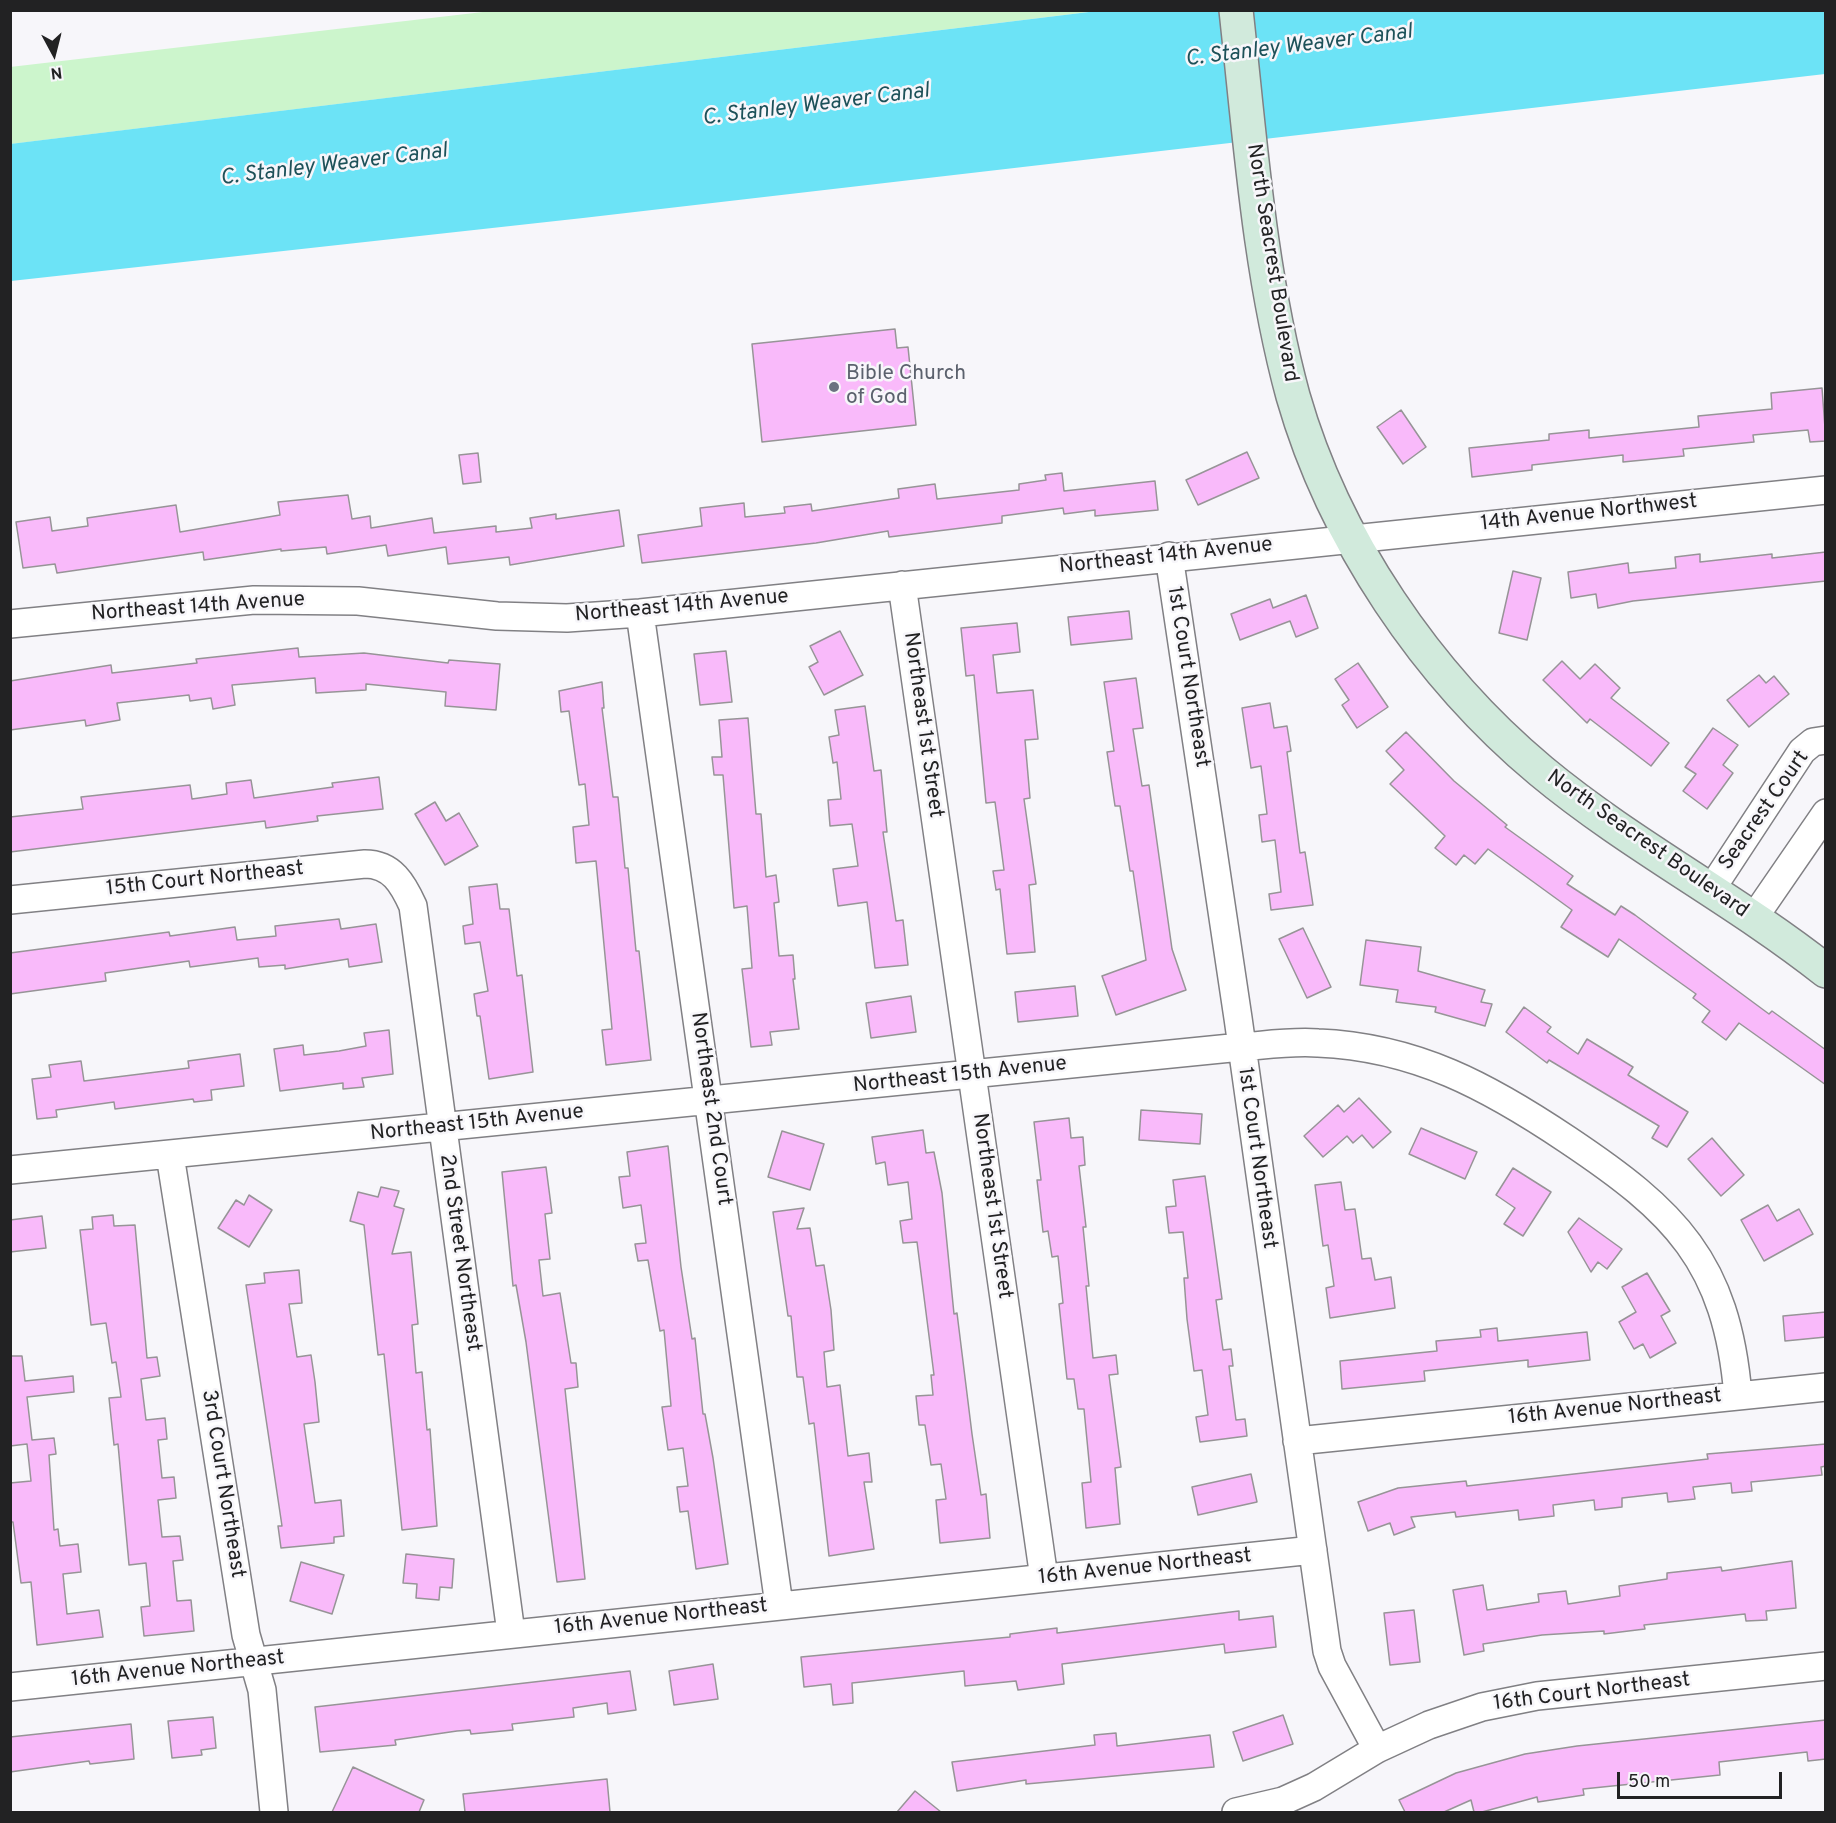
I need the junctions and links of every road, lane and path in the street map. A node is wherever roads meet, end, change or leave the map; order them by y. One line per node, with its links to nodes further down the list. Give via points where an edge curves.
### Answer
1 (1236, 10): 3 (street, North Seacrest Boulevard, via 1275,315 1293,393 1328,488)
2 (1826, 490): 3 (street, 14th Avenue Northwest)
3 (1353, 538): 4 (street, Northeast 14th Avenue); 11 (street, North Seacrest Boulevard, via 1409,627 1493,726 1591,810)
4 (1169, 556): 5 (street, Northeast 14th Avenue); 15 (street, 1st Court Northeast)
5 (902, 585): 6 (street, Northeast 14th Avenue); 16 (street, Northeast 1st Street)
6 (640, 613): 7 (street, Northeast 14th Avenue, via 567,618 497,616 358,602 254,600); 17 (street, Northeast 2nd Court)
7 (10, 624)
8 (1826, 740): 11 (street, Seacrest Court, via 1813,742 1802,751)
9 (1826, 813): 13 (street)
10 (397, 876): 12 (street, 15th Court Northeast, via 385,868 365,864); 18 (street, 2nd Street Northeast, via 412,906)
11 (1710, 891): 13 (street, North Seacrest Boulevard)
12 (10, 900)
13 (1753, 919): 14 (street, North Seacrest Boulevard)
14 (1826, 971)
15 (1241, 1047): 16 (street, Northeast 15th Avenue); 22 (street, Northeast 15th Avenue, via 1317,1042 1351,1045 1418,1060 1466,1078 1511,1102 1634,1185 1662,1210 1706,1270 1726,1322); 23 (street, 1st Court Northeast)
16 (973, 1073): 17 (street, Northeast 15th Avenue); 25 (street, Northeast 1st Street)
17 (709, 1101): 18 (street, Northeast 15th Avenue); 26 (street, Northeast 2nd Court)
18 (442, 1128): 19 (street, Northeast 15th Avenue); 27 (street, 2nd Street Northeast)
19 (170, 1155): 20 (street, Northeast 15th Avenue); 28 (street, 3rd Court Northeast, via 244,1623)
20 (10, 1170)
21 (1826, 1387): 22 (street, 16th Avenue Northeast)
22 (1738, 1396): 23 (street, 16th Avenue Northeast)
23 (1297, 1441): 24 (street, 1st Court Northeast)
24 (1313, 1550): 25 (street, 16th Avenue Northeast); 31 (street, 1st Court Northeast, via 1332,1666)
25 (1044, 1578): 26 (street, 16th Avenue Northeast)
26 (779, 1605): 27 (street, 16th Avenue Northeast)
27 (512, 1633): 28 (street, 16th Avenue Northeast)
28 (254, 1662): 30 (street, 16th Avenue Northeast); 32 (street, 3rd Court Northeast, via 262,1690)
29 (1826, 1666): 31 (street, 16th Court Northeast, via 1537,1696 1482,1707)
30 (10, 1687)
31 (1377, 1749): 33 (street, 16th Court Northeast, via 1314,1787 1282,1801)
32 (274, 1812)
33 (1236, 1812)

